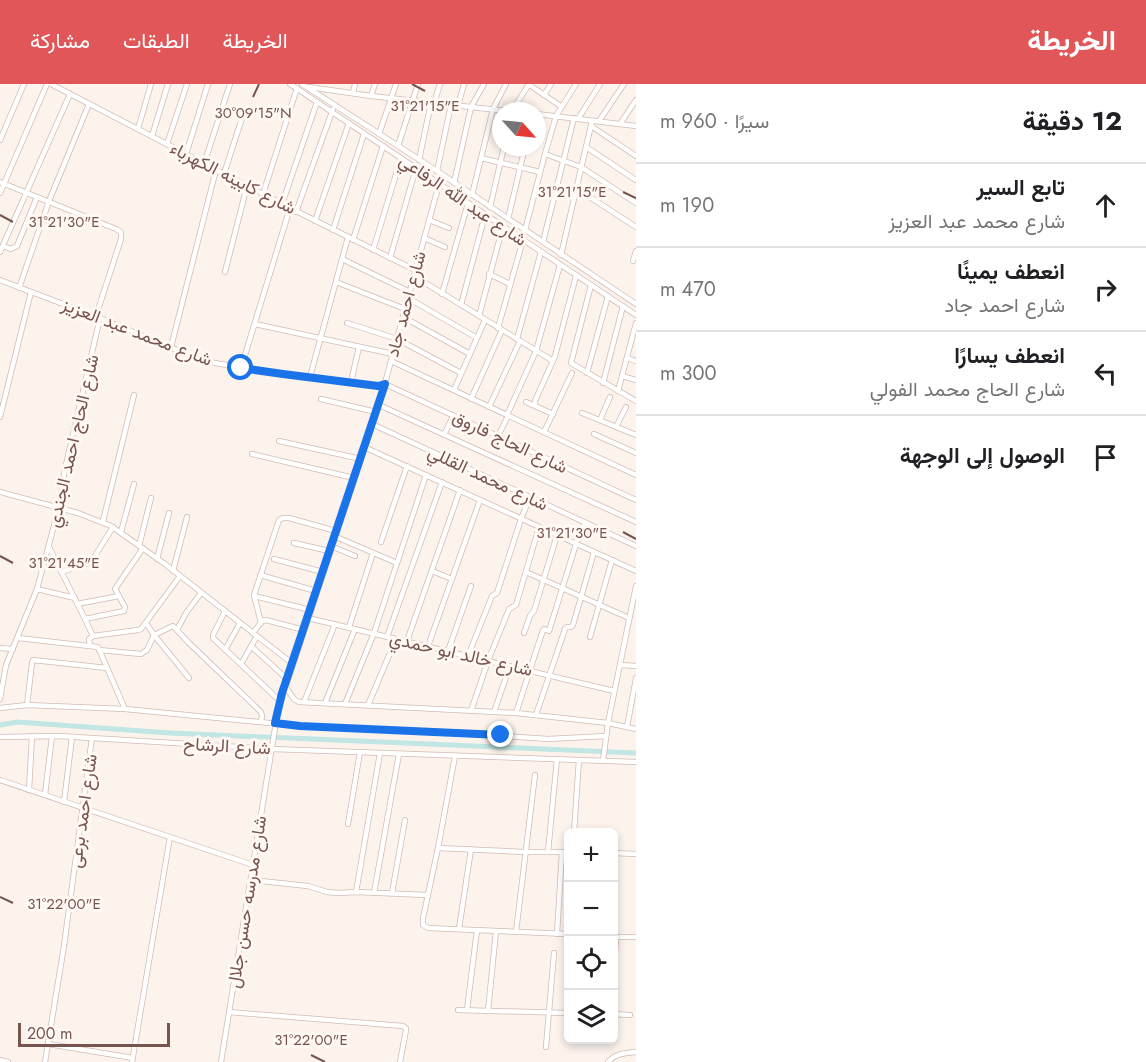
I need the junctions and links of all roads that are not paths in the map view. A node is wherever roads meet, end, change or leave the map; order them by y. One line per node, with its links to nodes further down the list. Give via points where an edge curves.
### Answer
1 (24, 84): 62 (street)
2 (49, 84): 26 (street, شارع كابينه الكهرباء); 88 (street)
3 (67, 84): 26 (street)
4 (151, 84): 58 (street)
5 (168, 84): 61 (street)
6 (187, 84): 63 (street)
7 (208, 84): 68 (street)
8 (230, 84): 79 (street)
9 (290, 84): 25 (street, شارع عبد الله الرفاعي)
10 (332, 84): 27 (street)
11 (356, 84): 28 (street)
12 (375, 84): 32 (street)
13 (396, 84): 33 (street)
14 (418, 84): 35 (street)
15 (440, 84): 39 (street)
16 (464, 84): 43 (street)
17 (484, 84): 44 (street)
18 (506, 84): 37 (street)
19 (528, 84): 31 (street); 38 (street)
20 (551, 84): 31 (street)
21 (576, 84): 45 (street)
22 (592, 84): 24 (street)
23 (624, 84): 53 (street)
24 (599, 86): 52 (street)
25 (302, 87): 27 (street); 30 (street, شارع عبد الله الرفاعي); 36 (street, شارع عبد الله الرفاعي); 95 (street)
26 (63, 90): 29 (street, شارع كابينه الكهرباء)
27 (330, 90): 28 (street)
28 (353, 93): 32 (street)
29 (70, 94): 40 (street, شارع كابينه الكهرباء); 93 (street)
30 (319, 95): 36 (street); 41 (street, شارع عبد الله الرفاعي)
31 (544, 95): 45 (street)
32 (371, 96): 33 (street)
33 (392, 98): 35 (street); 60 (street)
34 (636, 100): 56 (street)
35 (413, 101): 39 (street); 65 (street)
36 (317, 102): 47 (street, شارع عبد الله الرفاعي); 101 (street)
37 (497, 102)
38 (517, 102)
39 (433, 103): 42 (street); 76 (street)
40 (89, 104): 58 (street, شارع كابينه الكهرباء); 98 (street)
41 (334, 105): 47 (street); 60 (street, شارع عبد الله الرفاعي)
42 (451, 105): 43 (street); 84 (street)
43 (458, 106): 44 (street)
44 (471, 107): 46 (street); 89 (street)
45 (562, 107): 51 (street)
46 (492, 109)
47 (332, 112): 54 (street, شارع عبد الله الرفاعي); 104 (street)
48 (492, 113): 75 (street)
49 (243, 115): 86 (street)
50 (546, 115): 51 (street)
51 (556, 116): 52 (street); 67 (street)
52 (576, 119): 55 (street); 77 (street)
53 (598, 121): 55 (street); 56 (street)
54 (349, 123): 59 (street, شارع عبد الله الرفاعي); 108 (street)
55 (591, 123): 66 (street); 73 (street)
56 (620, 124): 57 (street)
57 (636, 126)
58 (138, 129): 61 (street, شارع كابينه الكهرباء)
59 (364, 134): 64 (street, شارع عبد الله الرفاعي); 112 (street)
60 (379, 134): 65 (street, شارع عبد الله الرفاعي)
61 (152, 136): 63 (street, شارع كابينه الكهرباء)
62 (0, 140)
63 (167, 144): 68 (street, شارع كابينه الكهرباء)
64 (383, 146): 74 (street, شارع عبد الله الرفاعي); 114 (street)
65 (398, 146): 76 (street, شارع عبد الله الرفاعي)
66 (586, 147): 80 (street); 87 (street)
67 (546, 148)
68 (186, 154): 79 (street, شارع كابينه الكهرباء)
69 (546, 155): 77 (street)
70 (502, 156): 78 (street)
71 (523, 156): 82 (street)
72 (544, 156): 85 (street)
73 (636, 156)
74 (401, 158): 81 (street, شارع عبد الله الرفاعي); 120 (street)
75 (481, 158): 78 (street); 96 (street)
76 (419, 160): 84 (street, شارع عبد الله الرفاعي)
77 (562, 161): 80 (street); 117 (street)
78 (500, 163): 82 (street); 102 (street)
79 (204, 164): 83 (street, شارع كابينه الكهرباء)
80 (581, 167): 92 (street); 100 (street)
81 (416, 168): 90 (street, شارع عبد الله الرفاعي); 124 (street)
82 (520, 168): 85 (street); 106 (street)
83 (216, 170): 86 (street, شارع كابينه الكهرباء); 160 (street)
84 (437, 171): 89 (street, شارع عبد الله الرفاعي)
85 (540, 172): 113 (street)
86 (224, 174): 91 (street, شارع كابينه الكهرباء)
87 (636, 180)
88 (2, 183): 93 (street); 94 (street)
89 (454, 183): 96 (street, شارع عبد الله الرفاعي)
90 (439, 184): 99 (street, شارع عبد الله الرفاعي); 107 (street, شارع احمد جاد)
91 (247, 186): 95 (street, شارع كابينه الكهرباء); 128 (street)
92 (576, 188): 110 (street); 123 (street)
93 (26, 192): 97 (street); 119 (street)
94 (0, 193)
95 (262, 194): 101 (street, شارع كابينه الكهرباء)
96 (472, 195): 102 (street, شارع عبد الله الرفاعي)
97 (37, 197): 98 (street); 119 (street, via 17,246)
98 (49, 201): 137 (street); 149 (street, شارع الحاج احمد الجندي, via 121,232)
99 (468, 203): 105 (street, شارع عبد الله الرفاعي); 140 (street)
100 (636, 203)
101 (282, 204): 103 (street, شارع كابينه الكهرباء)
102 (490, 207): 106 (street, شارع عبد الله الرفاعي)
103 (290, 208): 104 (street, شارع كابينه الكهرباء); 154 (street)
104 (297, 212): 108 (street, شارع كابينه الكهرباء)
105 (485, 214): 109 (street, شارع عبد الله الرفاعي); 144 (street)
106 (508, 219): 113 (street, شارع عبد الله الرفاعي)
107 (429, 220): 111 (street); 115 (street, شارع احمد جاد)
108 (315, 221): 112 (street, شارع كابينه الكهرباء)
109 (503, 226): 116 (street, شارع عبد الله الرفاعي); 130 (street)
110 (636, 227)
111 (449, 228)
112 (333, 230): 114 (street, شارع كابينه الكهرباء)
113 (525, 230): 117 (street, شارع عبد الله الرفاعي)
114 (351, 238): 120 (street, شارع كابينه الكهرباء); 125 (street)
115 (424, 238): 118 (street); 129 (street, شارع احمد جاد)
116 (523, 240): 122 (street, شارع عبد الله الرفاعي); 134 (street)
117 (543, 242): 123 (street, شارع عبد الله الرفاعي)
118 (445, 247)
119 (1, 249)
120 (373, 250): 124 (street, شارع كابينه الكهرباء)
121 (636, 251): 126 (street)
122 (541, 252): 127 (street, شارع عبد الله الرفاعي); 159 (street)
123 (561, 255): 143 (street, شارع عبد الله الرفاعي)
124 (390, 258): 129 (street, شارع كابينه الكهرباء)
125 (342, 259): 133 (street); 139 (street)
126 (633, 261)
127 (560, 265): 131 (street, شارع عبد الله الرفاعي); 162 (street)
128 (225, 272)
129 (415, 273): 139 (street, شارع احمد جاد); 140 (street, شارع كابينه الكهرباء)
130 (489, 274): 134 (street); 148 (street)
131 (576, 276): 135 (street, شارع عبد الله الرفاعي); 166 (street)
132 (1, 281): 136 (street); 137 (street, شارع محمد عبد العزيز)
133 (336, 282): 146 (street); 156 (street)
134 (510, 284): 155 (street)
135 (591, 285): 141 (street, شارع عبد الله الرفاعي); 172 (street, via 571,363)
136 (0, 288)
137 (19, 288): 138 (street, شارع محمد عبد العزيز)
138 (31, 292): 149 (street, شارع محمد عبد العزيز); 186 (street)
139 (410, 292): 142 (street, شارع احمد جاد)
140 (442, 294): 144 (street, شارع كابينه الكهرباء)
141 (608, 296): 145 (street, شارع عبد الله الرفاعي); 172 (street)
142 (408, 298): 146 (street, شارع احمد جاد); 157 (street)
143 (636, 304)
144 (461, 305): 148 (street, شارع كابينه الكهرباء)
145 (623, 306): 147 (street, شارع عبد الله الرفاعي); 177 (street)
146 (405, 309): 150 (street, شارع احمد جاد)
147 (636, 315)
148 (478, 316): 151 (street, شارع كابينه الكهرباء)
149 (98, 317): 160 (street, شارع محمد عبد العزيز); 223 (street, شارع الحاج احمد الجندي)
150 (403, 317): 158 (street, شارع احمد جاد); 164 (street)
151 (485, 320): 155 (street, شارع كابينه الكهرباء); 157 (street)
152 (347, 322): 158 (street)
153 (636, 323): 165 (street)
154 (255, 324): 156 (street); 169 (street)
155 (500, 329): 159 (street, شارع كابينه الكهرباء); 184 (street)
156 (321, 338): 161 (street); 174 (street)
157 (477, 338): 164 (street)
158 (397, 339): 163 (street, شارع احمد جاد); 170 (street)
159 (518, 340): 162 (street, شارع كابينه الكهرباء); 190 (street)
160 (171, 347): 169 (street, شارع محمد عبد العزيز)
161 (359, 347): 163 (street); 176 (street)
162 (536, 351): 166 (street, شارع كابينه الكهرباء); 195 (street)
163 (393, 354): 167 (street, شارع احمد جاد)
164 (470, 354): 170 (street)
165 (627, 358): 168 (street); 173 (street)
166 (553, 361): 189 (street)
167 (391, 362): 178 (street, شارع احمد جاد); 179 (street)
168 (636, 362)
169 (241, 368): 174 (street, شارع محمد عبد العزيز)
170 (461, 373): 179 (street)
171 (572, 373): 194 (street)
172 (586, 373): 177 (street)
173 (622, 376): 175 (street); 180 (street)
174 (310, 377): 176 (street, شارع محمد عبد العزيز)
175 (636, 380)
176 (351, 382): 178 (street, شارع محمد عبد العزيز)
177 (603, 383): 180 (street)
178 (385, 384): 188 (street, شارع احمد جاد); 196 (street, شارع الحاج فاروق)
179 (454, 390): 184 (street)
180 (618, 391): 185 (street)
181 (134, 395): 227 (street)
182 (610, 398): 198 (street)
183 (321, 399): 192 (street)
184 (471, 399): 190 (street)
185 (636, 401)
186 (2, 402): 197 (street)
187 (526, 402): 189 (street)
188 (379, 405): 192 (street, شارع احمد جاد); 203 (street)
189 (535, 405): 194 (street)
190 (489, 407): 195 (street)
191 (626, 407): 200 (street)
192 (376, 412): 199 (street, شارع احمد جاد)
193 (582, 413): 198 (street)
194 (552, 414): 201 (street)
195 (508, 415): 201 (street); 205 (street)
196 (453, 416): 203 (street); 205 (street, شارع الحاج فاروق)
197 (0, 417)
198 (600, 420): 200 (street)
199 (372, 424): 207 (street, شارع احمد جاد); 219 (street, شارع محمد القللي)
200 (616, 427): 204 (street)
201 (544, 432): 213 (street)
202 (594, 434): 208 (street)
203 (444, 435): 228 (street)
204 (636, 435)
205 (498, 436): 222 (street, شارع الحاج فاروق)
206 (279, 441): 210 (street)
207 (364, 447): 210 (street, شارع احمد جاد); 211 (street)
208 (636, 453)
209 (252, 454): 214 (street)
210 (361, 459): 214 (street, شارع احمد جاد)
211 (407, 466): 212 (street); 235 (street)
212 (426, 475): 215 (street); 248 (street)
213 (636, 475)
214 (354, 478): 233 (street, شارع احمد جاد)
215 (442, 482): 217 (street); 290 (street)
216 (135, 484): 232 (street)
217 (460, 490): 221 (street); 250 (street)
218 (0, 492): 223 (street)
219 (530, 497): 226 (street); 229 (street, شارع محمد القللي)
220 (151, 498): 240 (street)
221 (480, 500): 226 (street); 257 (street)
222 (636, 500)
223 (59, 507): 227 (street); 238 (street, شارع الحاج احمد الجندي)
224 (169, 513): 245 (street)
225 (187, 517): 249 (street)
226 (521, 519): 231 (street); 304 (street, via 497,593 492,596)
227 (103, 521): 230 (street)
228 (636, 522)
229 (585, 523): 237 (street); 239 (street, شارع محمد القللي)
230 (113, 527): 232 (street); 252 (street, via 91,562)
231 (539, 527): 234 (street); 254 (street)
232 (121, 532): 240 (street)
233 (335, 533): 241 (street, شارع احمد جاد); 242 (street); 255 (street, via 289,518 279,520)
234 (557, 535): 237 (street); 258 (street)
235 (381, 542)
236 (294, 543): 241 (street)
237 (576, 544): 243 (street); 261 (street)
238 (49, 546): 252 (street); 262 (street, شارع الحاج احمد الجندي)
239 (636, 546)
240 (141, 547): 245 (street); 265 (street, via 115,589)
241 (330, 548): 244 (street); 253 (street, شارع احمد جاد)
242 (373, 552): 248 (street); 280 (street)
243 (594, 552): 247 (street); 267 (street)
244 (355, 556)
245 (157, 559): 249 (street)
246 (274, 559): 253 (street)
247 (612, 560): 251 (street); 270 (street)
248 (397, 563): 285 (street)
249 (173, 571): 256 (street)
250 (432, 571): 257 (street); 295 (street)
251 (636, 571)
252 (62, 572): 268 (street)
253 (323, 572): 263 (street, شارع احمد جاد)
254 (526, 572): 258 (street); 305 (street, via 516,605 509,609)
255 (260, 575): 263 (street); 266 (street)
256 (180, 576): 264 (street); 276 (street)
257 (452, 579): 298 (street)
258 (543, 580): 261 (street); 286 (street)
259 (471, 586): 303 (street)
260 (636, 586): 274 (street)
261 (562, 588): 267 (street); 284 (street)
262 (37, 589): 268 (street); 293 (street, شارع الحاج احمد الجندي)
263 (316, 591): 271 (street, شارع احمد جاد)
264 (201, 593): 272 (street); 282 (street)
265 (119, 596): 269 (street); 275 (street, via 125,607 123,612)
266 (254, 596): 271 (street); 278 (street)
267 (581, 597): 270 (street); 292 (street, via 573,626 566,627)
268 (75, 598): 269 (street)
269 (77, 604): 275 (street)
270 (599, 605): 274 (street); 291 (street)
271 (310, 610): 273 (street, شارع احمد جاد)
272 (225, 611): 277 (street); 302 (street, via 213,636)
273 (308, 618): 279 (street, شارع خالد ابو حمدي); 283 (street, شارع احمد جاد)
274 (629, 618): 309 (street)
275 (85, 619): 289 (street)
276 (146, 623): 288 (street); 289 (street, via 138,630)
277 (240, 623): 287 (street); 302 (street)
278 (261, 623): 283 (street, via 268,620); 287 (street)
279 (335, 624): 280 (street, شارع خالد ابو حمدي); 324 (street)
280 (349, 627): 281 (street, شارع خالد ابو حمدي)
281 (355, 629): 285 (street, شارع خالد ابو حمدي); 325 (street)
282 (177, 630): 288 (street, via 171,626); 335 (street, via 261,712)
283 (304, 630): 308 (street, شارع احمد جاد)
284 (549, 631): 292 (street); 314 (street, via 543,630)
285 (374, 633): 290 (street, شارع خالد ابو حمدي); 326 (street)
286 (524, 633)
287 (255, 634): 297 (street); 308 (street)
288 (154, 635): 301 (street, via 141,654); 316 (street)
289 (93, 636): 296 (street)
290 (387, 636): 294 (street, شارع خالد ابو حمدي)
291 (590, 636)
292 (562, 637): 315 (street)
293 (18, 638): 296 (street); 300 (street, شارع الحاج احمد الجندي)
294 (396, 639): 295 (street, شارع خالد ابو حمدي); 328 (street)
295 (407, 641): 298 (street, شارع خالد ابو حمدي)
296 (90, 646): 301 (street)
297 (251, 646): 307 (street); 318 (street)
298 (428, 646): 303 (street, شارع خالد ابو حمدي)
299 (0, 648): 300 (street)
300 (13, 649): 310 (street, شارع الحاج احمد الجندي)
301 (99, 650): 313 (street)
302 (225, 650): 307 (street)
303 (448, 651): 304 (street, شارع خالد ابو حمدي)
304 (468, 656): 305 (street, شارع خالد ابو حمدي)
305 (488, 661): 311 (street, شارع خالد ابو حمدي); 331 (street)
306 (0, 664): 310 (street)
307 (241, 664): 323 (street)
308 (293, 664): 318 (street, شارع احمد جاد)
309 (620, 664): 312 (street); 320 (street)
310 (6, 665): 322 (street, شارع الحاج احمد الجندي)
311 (510, 666): 314 (street, شارع خالد ابو حمدي); 332 (street)
312 (636, 666)
313 (107, 668): 327 (street, via 33,660); 330 (street)
314 (530, 671): 315 (street, شارع خالد ابو حمدي); 333 (street)
315 (550, 675): 320 (street, شارع خالد ابو حمدي); 334 (street)
316 (189, 678)
317 (636, 678): 321 (street)
318 (287, 679): 319 (street, شارع احمد جاد)
319 (285, 686): 323 (street, شارع احمد جاد); 324 (street, via 296,701)
320 (615, 691): 337 (street)
321 (635, 694): 338 (street)
322 (0, 699)
323 (280, 701): 336 (street, شارع احمد جاد)
324 (304, 702): 325 (street)
325 (325, 703): 326 (street)
326 (345, 704): 328 (street)
327 (27, 705): 329 (street); 330 (street)
328 (368, 705): 331 (street)
329 (0, 708)
330 (125, 709): 335 (street)
331 (471, 711): 332 (street)
332 (494, 712): 333 (street)
333 (516, 713): 334 (street)
334 (536, 716): 337 (street)
335 (261, 722): 336 (street)
336 (275, 723): 345 (street, via 548,739); 346 (street, شارع احمد جاد)
337 (608, 723): 338 (street); 345 (street)
338 (627, 727): 339 (street)
339 (636, 729)
340 (32, 736): 341 (street, شارع الرشاح); 343 (street, شارع الرشاح); 358 (street)
341 (52, 736): 342 (street, شارع الرشاح); 359 (street)
342 (72, 736): 344 (street, شارع الرشاح); 360 (street)
343 (0, 737)
344 (93, 738): 347 (street, شارع الرشاح); 361 (street, شارع احمد برعى)
345 (606, 738): 354 (street)
346 (273, 741): 347 (street, شارع مدرسه حسن جلال)
347 (272, 749): 348 (street, شارع الرشاح); 374 (street, شارع مدرسه حسن جلال)
348 (360, 752): 349 (street, شارع الرشاح); 363 (street)
349 (380, 753): 350 (street, شارع الرشاح); 376 (street)
350 (399, 754): 351 (street, شارع الرشاح); 377 (street)
351 (455, 756): 352 (street, شارع الرشاح); 366 (street)
352 (557, 759): 353 (street, شارع الرشاح); 369 (street)
353 (579, 760): 354 (street, شارع الرشاح); 364 (street)
354 (603, 760): 355 (street, شارع الرشاح)
355 (636, 762)
356 (535, 775): 368 (street)
357 (0, 780): 358 (street)
358 (30, 790): 359 (street)
359 (45, 795): 360 (street)
360 (64, 801): 361 (street)
361 (84, 808): 365 (street); 397 (street, شارع احمد برعى)
362 (405, 820): 378 (street)
363 (348, 824)
364 (574, 828)
365 (170, 837): 374 (street); 401 (street)
366 (438, 848): 367 (street); 379 (street)
367 (471, 849): 368 (street); 380 (street)
368 (525, 852): 369 (street); 383 (street)
369 (548, 852): 370 (street)
370 (564, 852)
371 (618, 853): 372 (street)
372 (636, 854)
373 (564, 862): 384 (street)
374 (253, 865): 375 (street, شارع مدرسه حسن جلال)
375 (251, 880): 376 (street, via 327,892); 392 (street, شارع مدرسه حسن جلال)
376 (356, 892): 377 (street)
377 (374, 893): 378 (street)
378 (392, 893): 379 (street)
379 (427, 895): 380 (street, via 423,925)
380 (459, 929): 381 (street)
381 (477, 930): 382 (street); 390 (street)
382 (496, 931): 383 (street); 391 (street)
383 (516, 932): 384 (street)
384 (557, 934): 385 (street)
385 (564, 934)
386 (618, 937): 387 (street)
387 (636, 938)
388 (554, 953): 393 (street)
389 (458, 1010): 390 (street)
390 (467, 1010): 391 (street)
391 (488, 1011): 393 (street)
392 (230, 1012): 404 (street, شارع مدرسه حسن جلال); 405 (street, via 403,1026 406,1030)
393 (549, 1012): 394 (street); 398 (street)
394 (564, 1013)
395 (618, 1014): 396 (street)
396 (630, 1015)
397 (48, 1044): 401 (street); 403 (street, شارع احمد برعى)
398 (546, 1047)
399 (636, 1052): 406 (street, via 616,1055)
400 (0, 1060): 402 (street)
401 (133, 1060)
402 (9, 1062)
403 (45, 1062)
404 (221, 1062)
405 (400, 1062)
406 (608, 1062)

